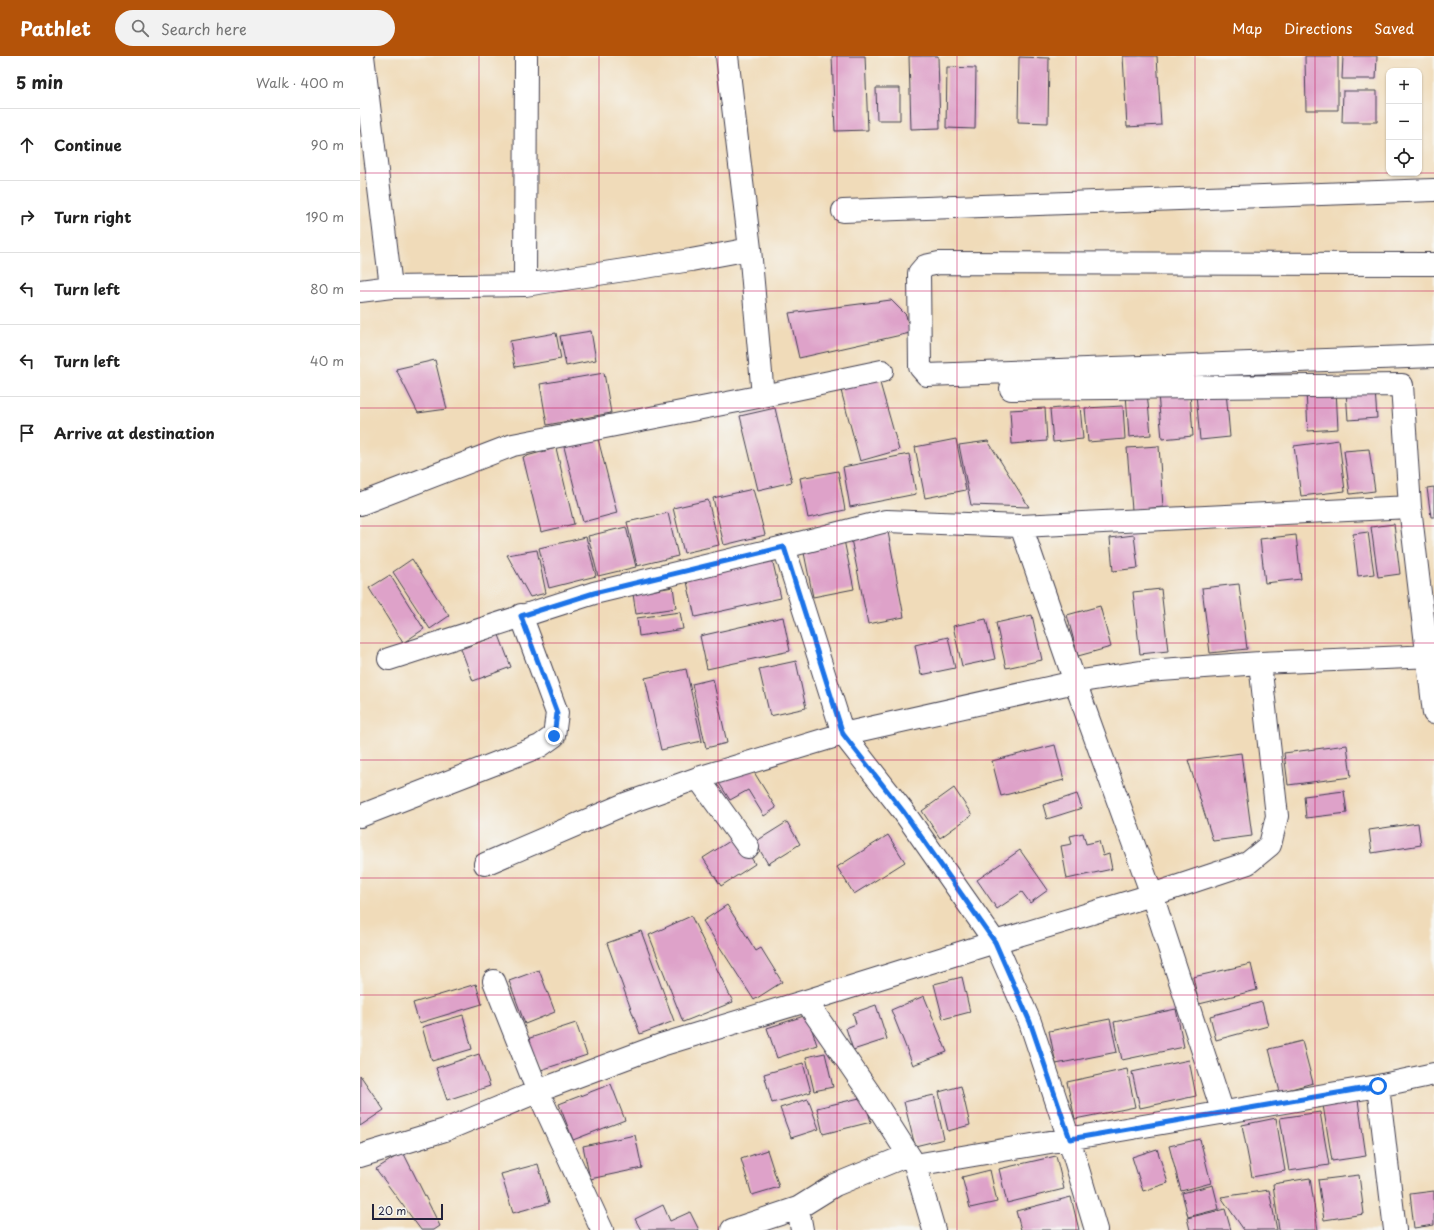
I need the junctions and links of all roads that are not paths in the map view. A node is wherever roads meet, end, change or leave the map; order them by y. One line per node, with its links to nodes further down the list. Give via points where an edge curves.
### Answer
1 (363, 56): 9 (street)
2 (526, 56): 8 (street)
3 (727, 56): 6 (street)
4 (1434, 190): 5 (street)
5 (843, 211)
6 (750, 249): 8 (street); 14 (street)
7 (1434, 264): 11 (street, via 939,263 925,266 919,273 920,367 928,375)
8 (525, 285): 9 (street)
9 (391, 287): 10 (street)
10 (360, 291)
11 (1434, 356)
12 (882, 371): 14 (street)
13 (1011, 389): 16 (street, via 1402,385)
14 (763, 396): 15 (street, via 513,445)
15 (360, 504)
16 (1410, 507): 17 (street); 20 (street)
17 (1021, 526): 18 (street, via 886,521); 23 (street)
18 (784, 547): 19 (street, via 594,593); 25 (street)
19 (521, 616): 21 (street); 27 (street, via 557,713 554,736 540,746)
20 (1431, 656): 22 (street); 24 (street)
21 (389, 659)
22 (1260, 663): 23 (street, via 1147,671); 30 (street, via 1277,816 1270,845 1248,863)
23 (1075, 682): 25 (street); 30 (street)
24 (1434, 713)
25 (843, 734): 26 (street); 31 (street, via 903,811)
26 (698, 778): 28 (street); 29 (street, via 625,804)
27 (360, 816)
28 (748, 847)
29 (485, 864)
30 (1152, 895): 31 (street); 37 (street)
31 (995, 942): 33 (street); 38 (street, via 1030,1022)
32 (494, 981): 36 (street)
33 (806, 1001): 36 (street, via 661,1045); 40 (street, via 868,1091)
34 (1434, 1074): 35 (street)
35 (1378, 1086): 37 (street); 47 (street)
36 (538, 1092): 39 (street, via 445,1130); 42 (street)
37 (1223, 1113): 38 (street)
38 (1070, 1139): 40 (street); 46 (street)
39 (360, 1156)
40 (911, 1160): 41 (street, via 835,1184); 45 (street)
41 (798, 1208): 43 (street); 44 (street)
42 (602, 1230)
43 (732, 1230)
44 (802, 1230)
45 (934, 1230)
46 (1096, 1230)
47 (1395, 1230)

